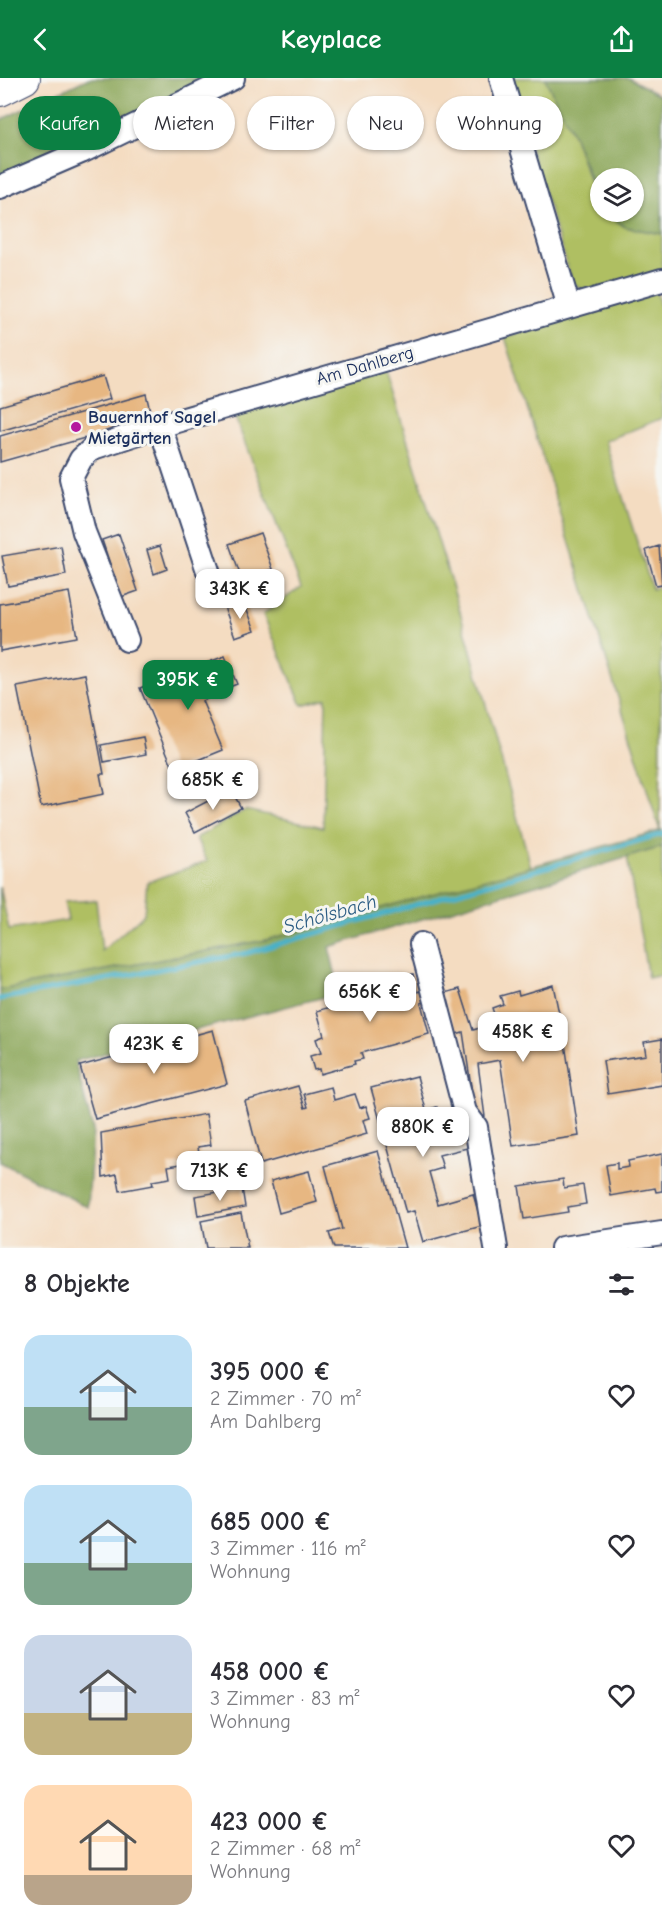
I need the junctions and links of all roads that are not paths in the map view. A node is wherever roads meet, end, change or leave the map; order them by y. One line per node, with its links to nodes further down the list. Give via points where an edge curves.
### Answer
1 (24, 78): 4 (highway)
2 (233, 78): 5 (street)
3 (501, 78): 7 (street)
4 (0, 90)
5 (0, 187)
6 (662, 282): 7 (street, Am Dahlberg)
7 (569, 307): 8 (street, Am Dahlberg)
8 (160, 426): 9 (street); 10 (street, Am Dahlberg, via 93,448 70,478 84,532)
9 (209, 574)
10 (127, 640)
11 (421, 944): 14 (street, via 465,1112 476,1128)
12 (662, 1233): 13 (street)
13 (625, 1243): 15 (street)
14 (496, 1248)
15 (562, 1248)

